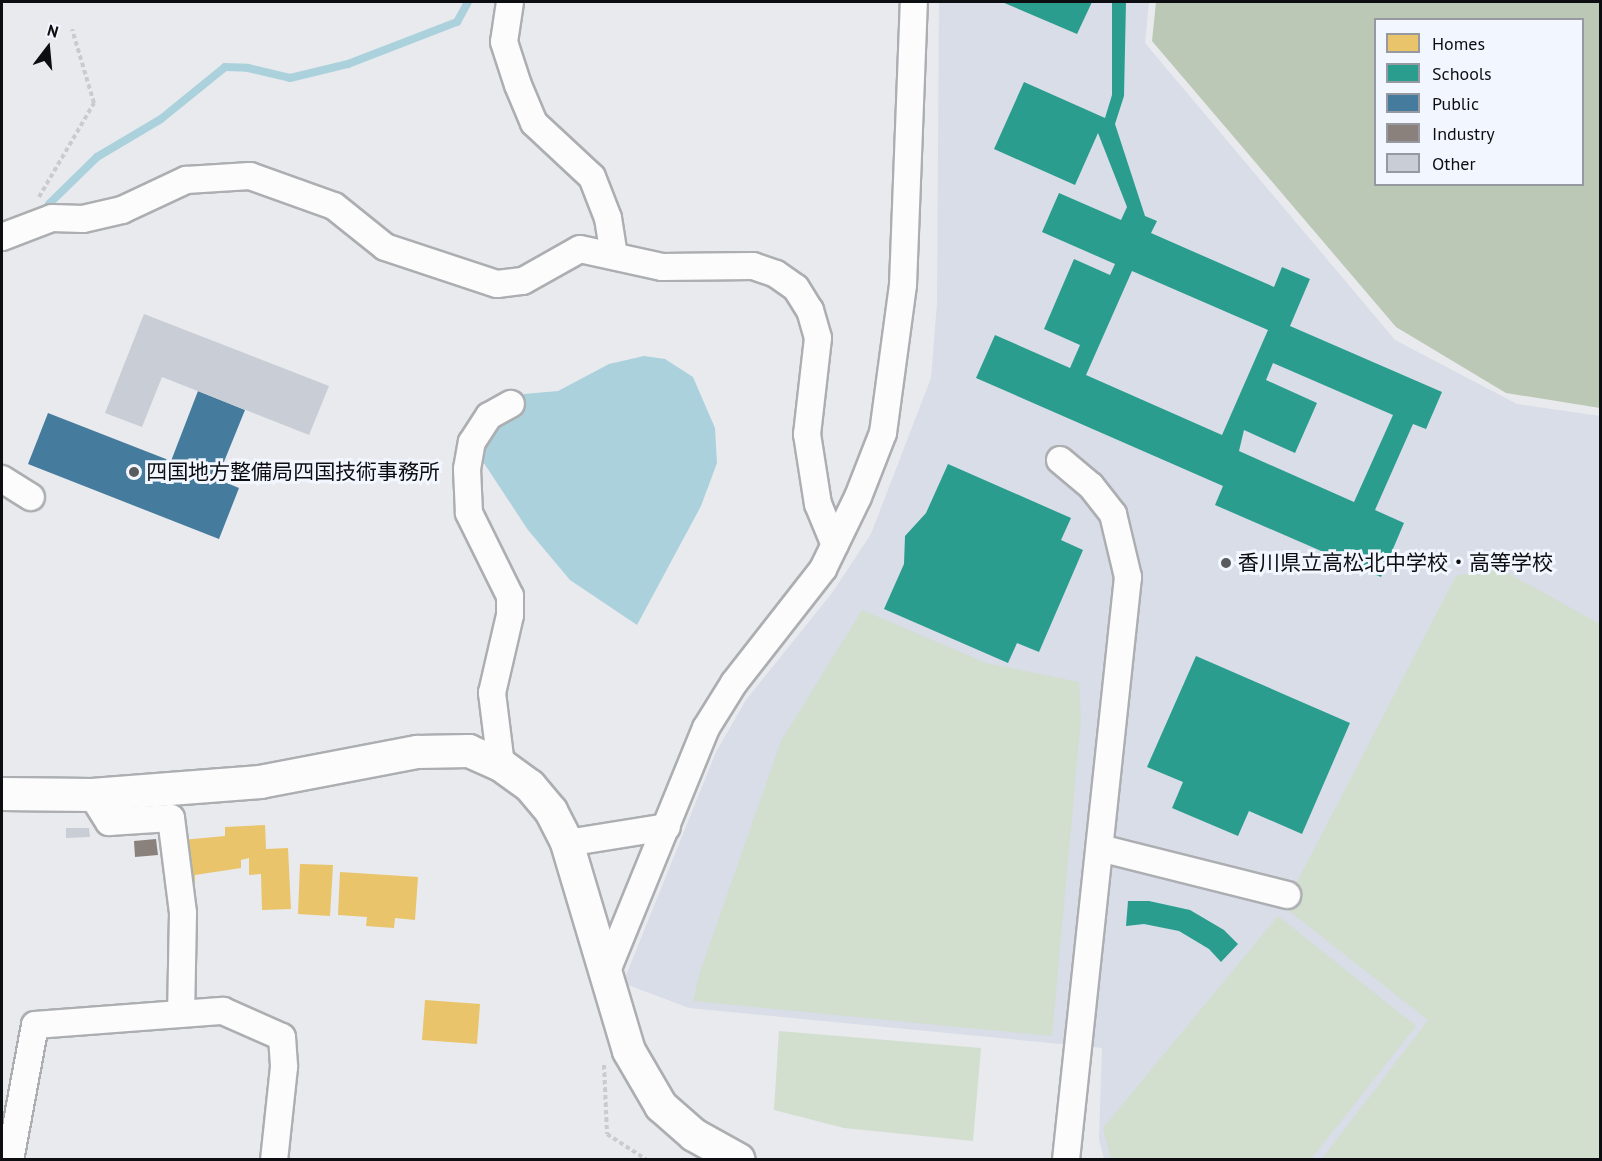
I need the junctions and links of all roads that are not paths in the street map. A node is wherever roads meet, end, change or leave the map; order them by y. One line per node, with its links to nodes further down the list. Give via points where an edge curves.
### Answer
1 (510, 2): 5 (street, via 504,42 522,94 534,123 592,177 608,218)
2 (914, 2): 11 (street, via 903,285 896,357 883,433)
3 (29, 226): 4 (street); 5 (street, via 52,218 83,219 122,210 186,180 250,176 334,206 385,247 497,284 523,281 580,249); 6 (street)
4 (2, 237)
5 (614, 255): 11 (street, via 662,267 753,266 776,274 796,288 810,310 818,338 807,434 818,504)
6 (2, 258)
7 (511, 404): 12 (street, via 489,416 472,442 467,469 469,513 510,596 510,615 492,693)
8 (1060, 460): 17 (street, via 1091,486 1113,514 1128,578)
9 (2, 479): 10 (street)
10 (31, 498)
11 (835, 545): 15 (street, via 823,569 734,683 706,729)
12 (501, 765): 14 (street, via 469,752 418,752 260,782); 16 (street, via 530,786 551,811)
13 (2, 794): 14 (street)
14 (92, 795): 20 (street, via 109,822 171,818 183,913)
15 (667, 827): 16 (street); 19 (street)
16 (567, 843): 19 (street)
17 (1100, 848): 18 (street); 24 (street)
18 (1287, 895)
19 (606, 974): 23 (street, via 629,1051 661,1106 694,1135)
20 (181, 1012): 21 (street, via 35,1025); 22 (street, via 223,1011 282,1037 284,1067)
21 (10, 1160)
22 (274, 1160)
23 (739, 1160)
24 (1066, 1160)

